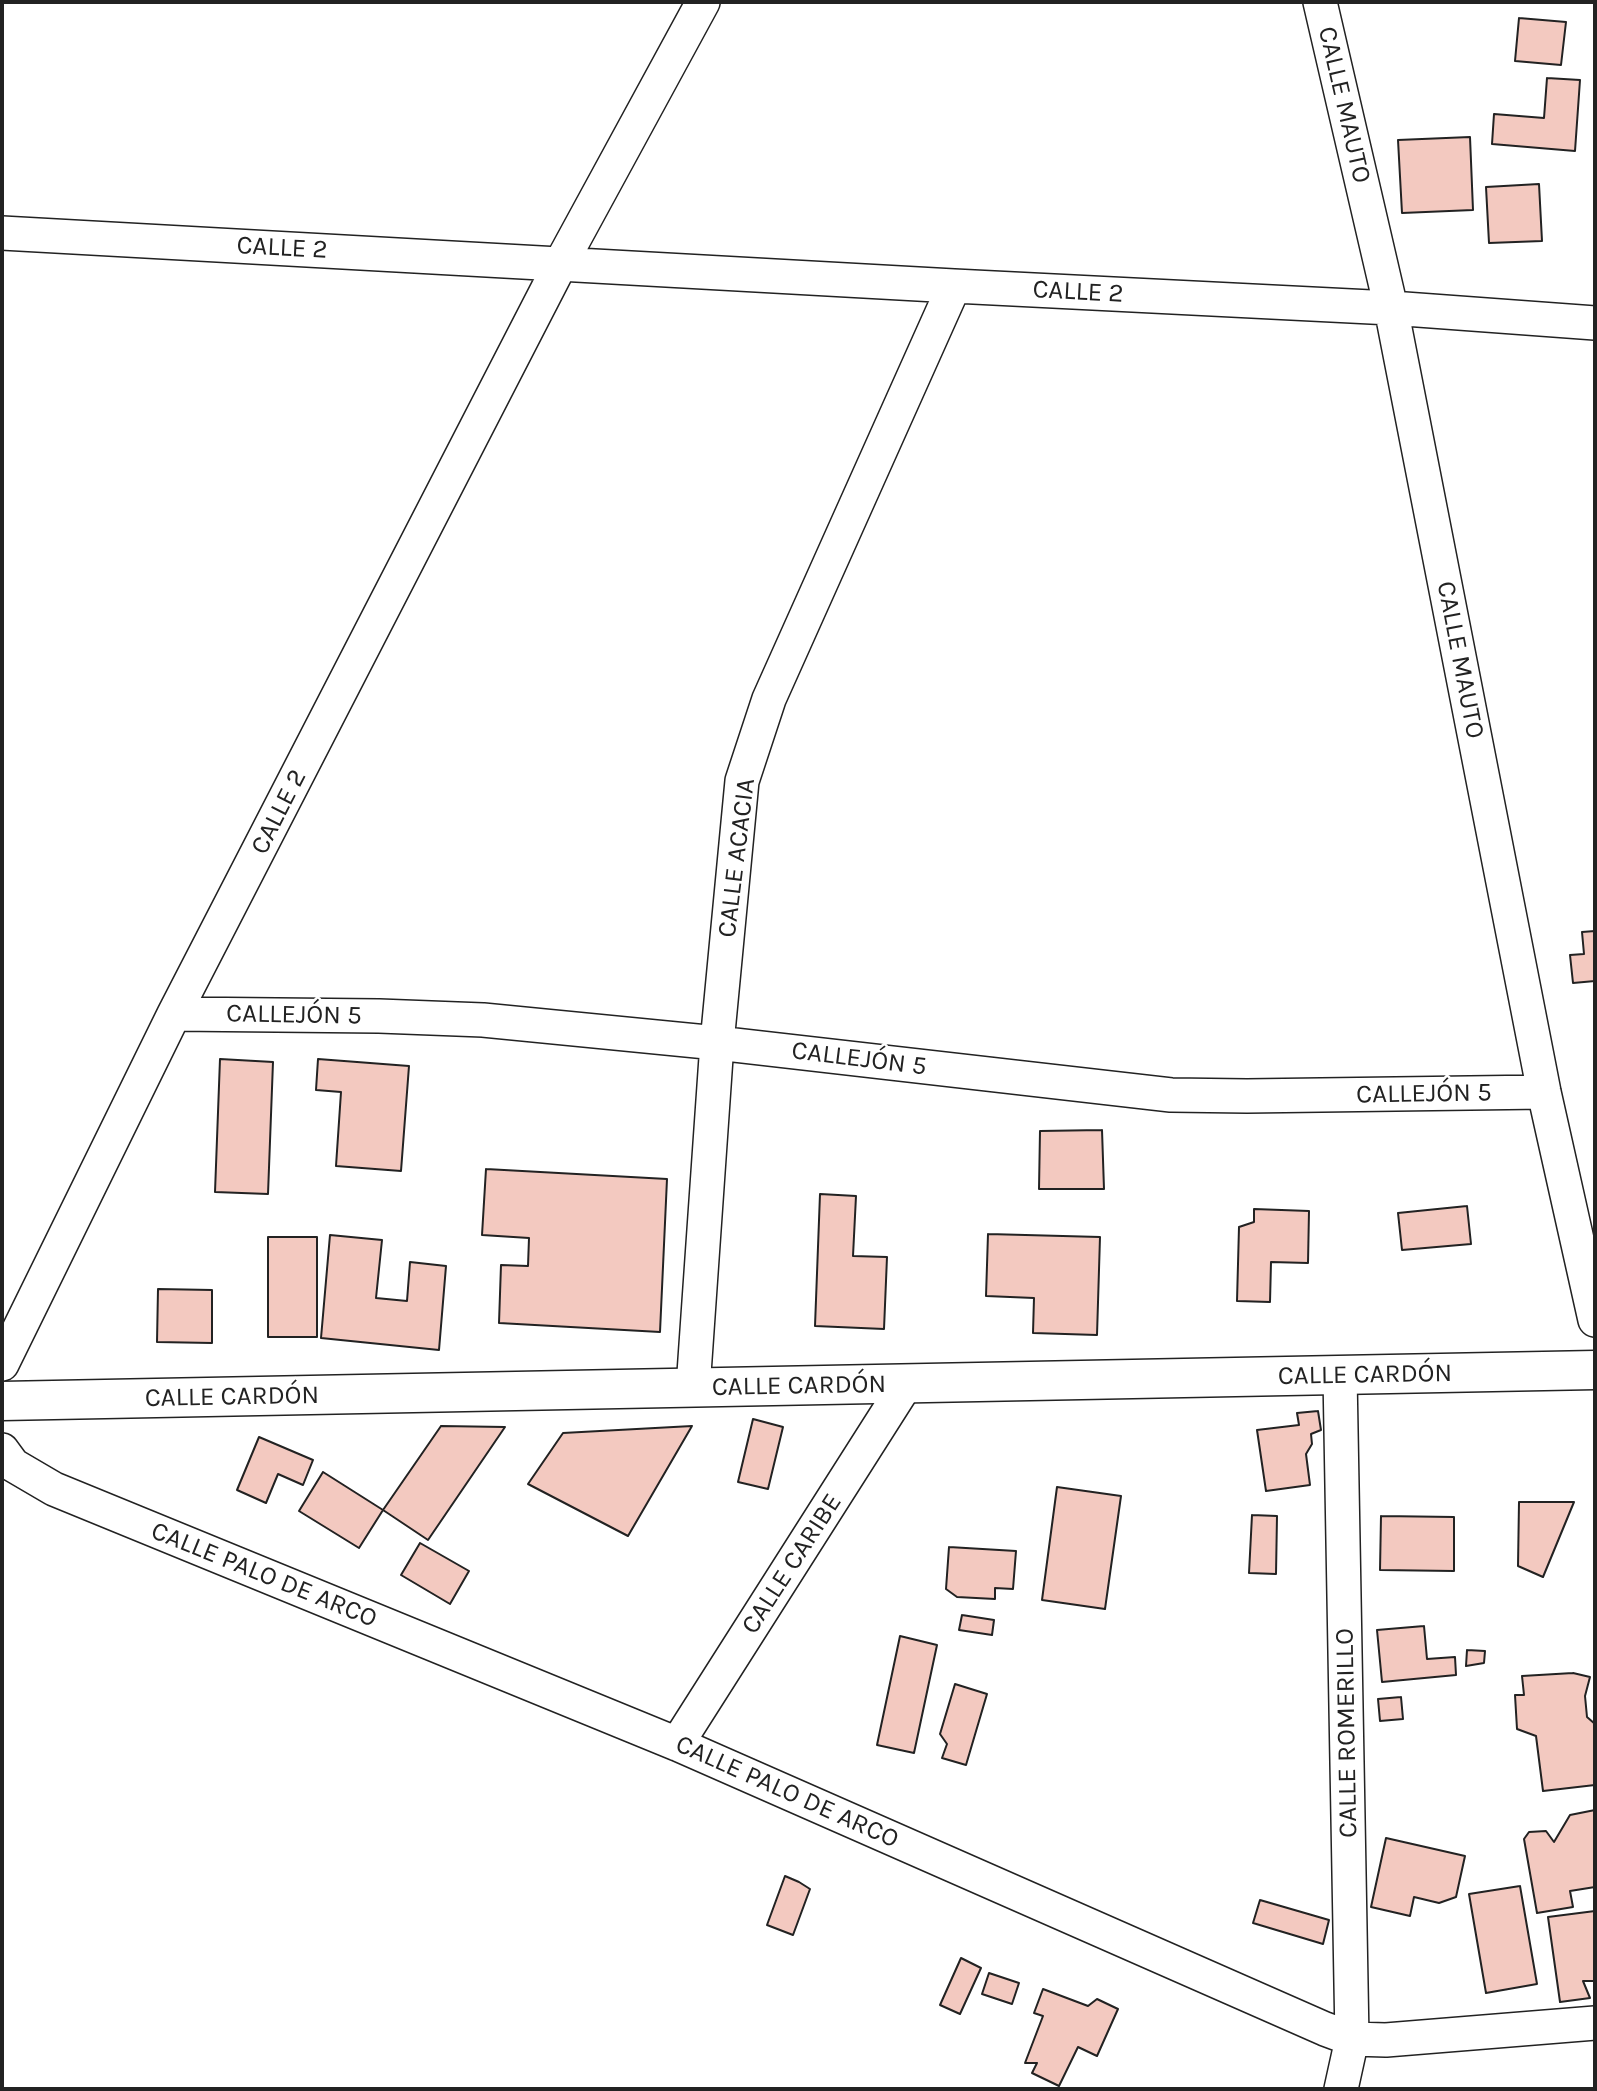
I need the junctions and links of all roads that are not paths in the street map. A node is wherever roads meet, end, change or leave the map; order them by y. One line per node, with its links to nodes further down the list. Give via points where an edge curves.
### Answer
1 (703, 2): 4 (street, CALLE 2)
2 (1320, 2): 6 (street, CALLE MAUTO)
3 (2, 233): 4 (street, CALLE 2)
4 (561, 263): 5 (street, CALLE 2); 8 (street, CALLE 2)
5 (954, 286): 6 (street, CALLE 2); 9 (street, CALLE ACACIA, via 769,699 742,781)
6 (1391, 308): 7 (street, CALLE 2); 10 (street, CALLE MAUTO)
7 (1595, 323)
8 (174, 1014): 9 (street, CALLEJÓN 5, via 483,1020); 12 (street, CALLE 2)
9 (717, 1043): 10 (street, CALLEJÓN 5, via 1171,1095); 16 (street, CALLE ACACIA)
10 (1544, 1092): 11 (street, CALLE MAUTO)
11 (1595, 1320)
12 (2, 1364)
13 (1595, 1370): 14 (main road, CALLE CARDÓN)
14 (1340, 1375): 15 (main road, CALLE CARDÓN); 21 (street, CALLE ROMERILLO)
15 (906, 1384): 16 (main road, CALLE CARDÓN); 19 (street, CALLE CARIBE)
16 (693, 1388): 17 (main road, CALLE CARDÓN)
17 (2, 1401)
18 (2, 1450): 19 (street, CALLE PALO DE ARCO, via 13,1465 54,1489)
19 (677, 1744): 21 (street, CALLE PALO DE ARCO)
20 (1595, 2023): 21 (street, CALLE PALO DE ARCO)
21 (1352, 2039): 22 (street, CALLE ROMERILLO)
22 (1341, 2089)

